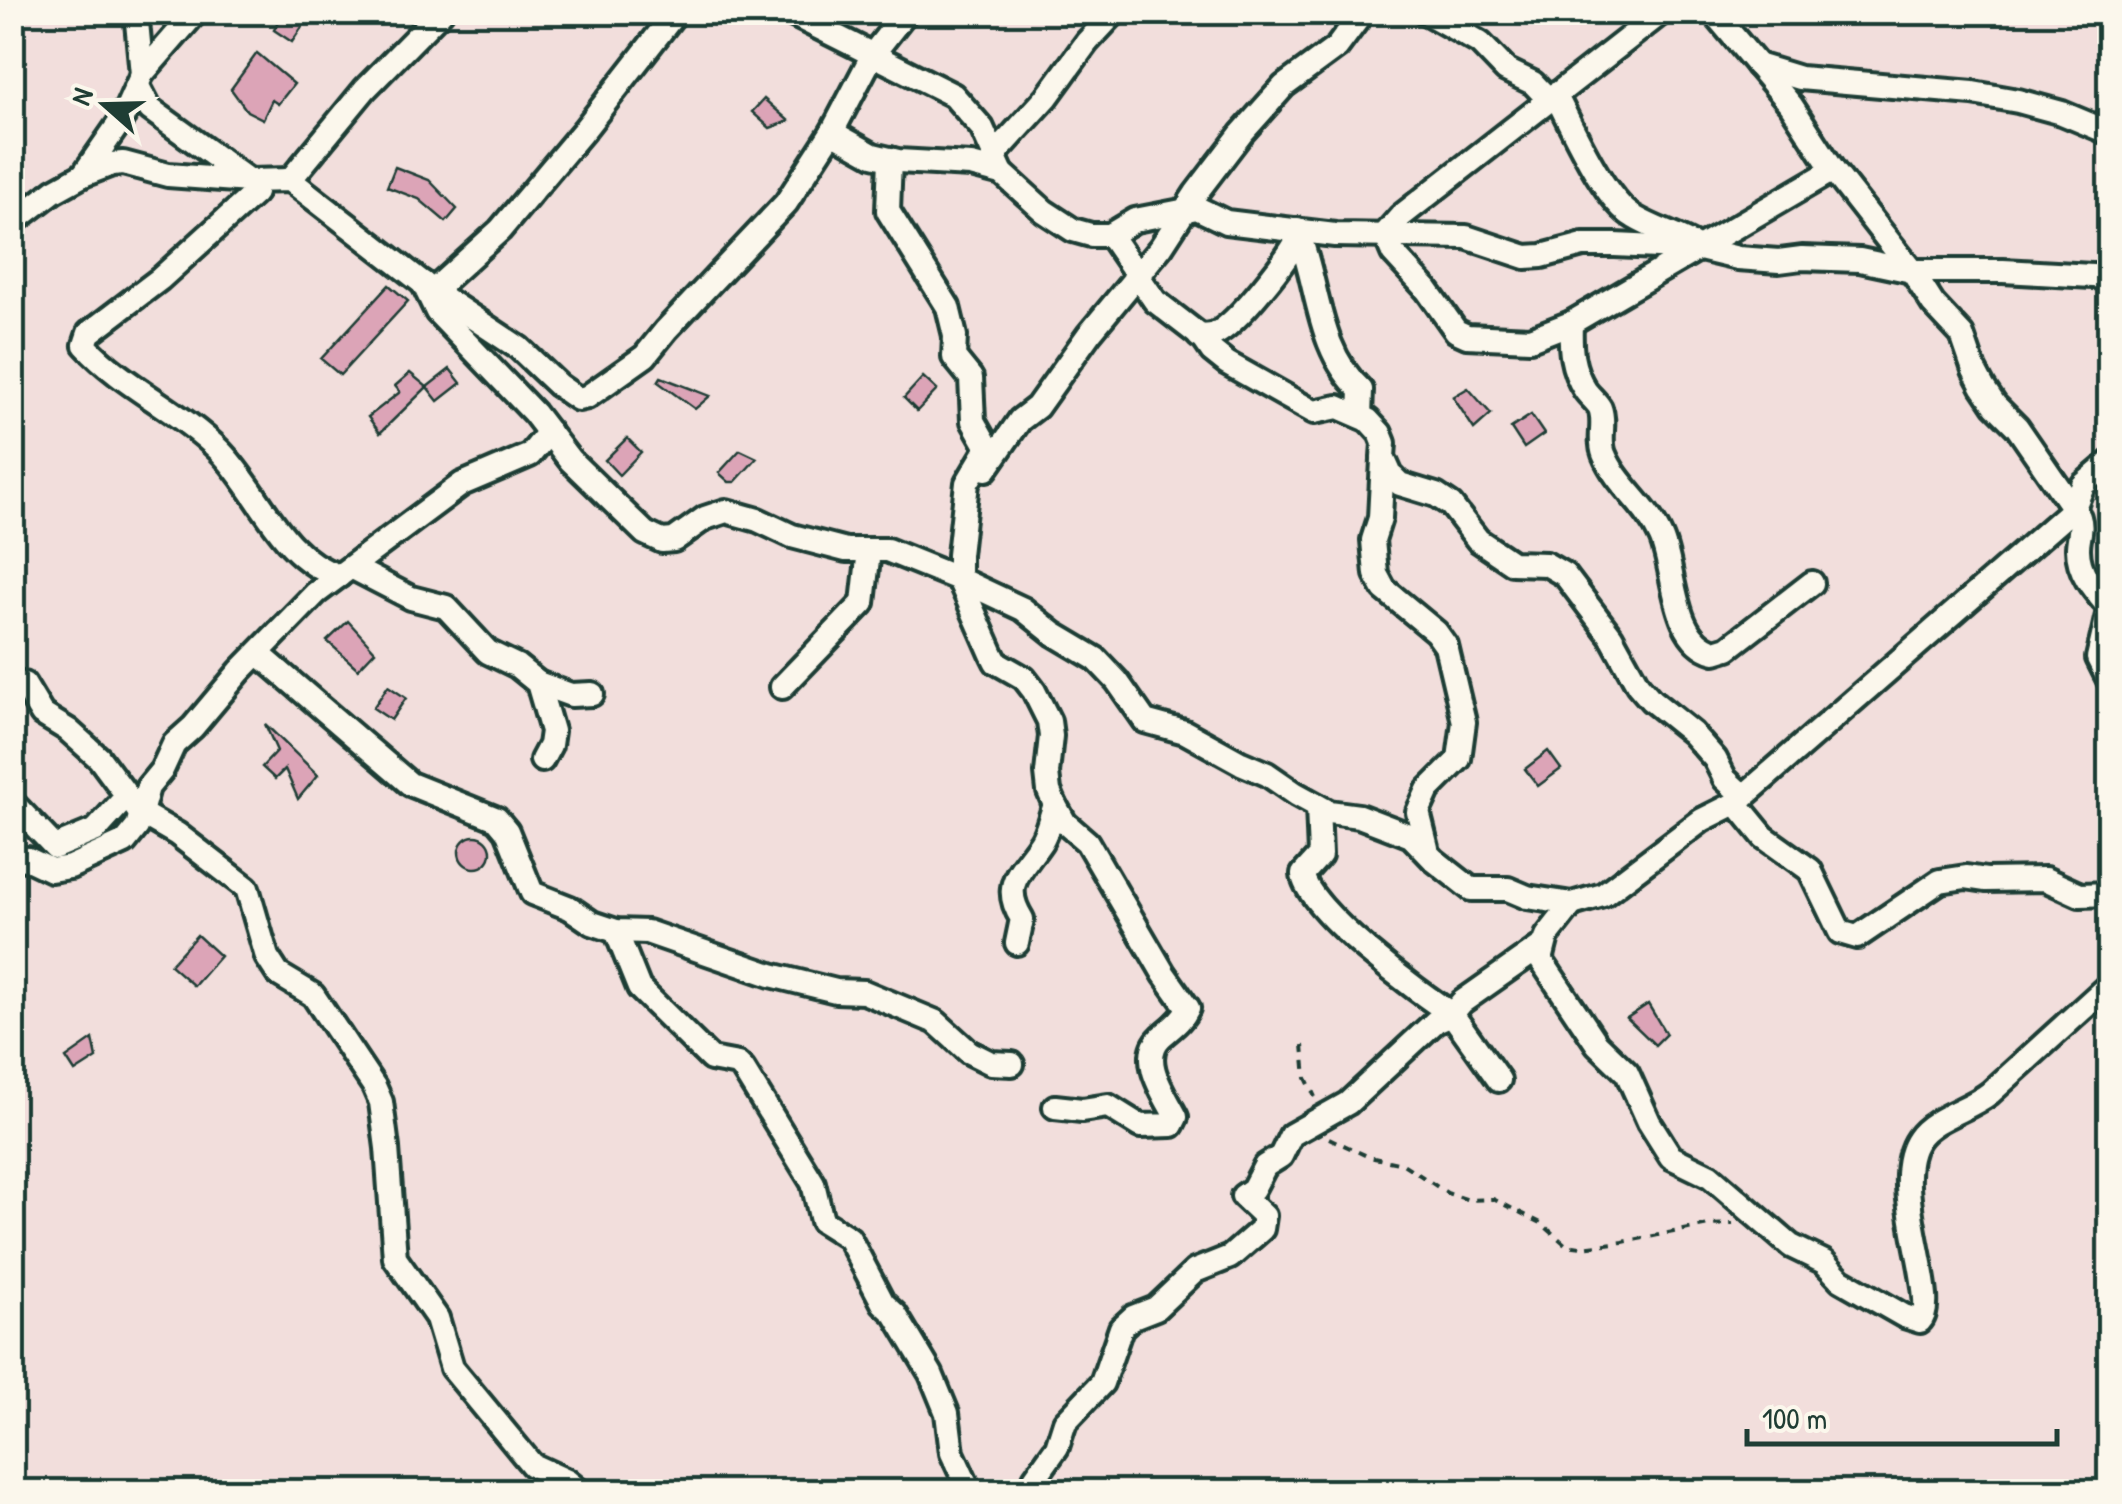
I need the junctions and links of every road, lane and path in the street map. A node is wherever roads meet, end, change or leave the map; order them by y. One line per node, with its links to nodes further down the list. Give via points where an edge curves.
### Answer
1 (132, 12): 14 (street)
2 (196, 12): 14 (street)
3 (441, 12): 22 (street, via 365,89)
4 (676, 12): 33 (street, via 500,230)
5 (788, 12): 12 (street)
6 (906, 12): 12 (street)
7 (1116, 12): 19 (street, via 1086,42)
8 (1363, 12): 24 (street, via 1337,47 1284,86 1241,134)
9 (1425, 12): 15 (street)
10 (1662, 12): 15 (street)
11 (1713, 12): 13 (street)
12 (873, 54): 16 (street); 19 (street, via 953,96 982,128)
13 (1758, 65): 17 (street, via 1800,78 2018,100); 20 (street)
14 (140, 80): 21 (street); 23 (street, via 150,108)
15 (1552, 97): 27 (street); 29 (street, via 1616,204)
16 (832, 132): 18 (street, via 863,152); 33 (street, via 786,203 651,350 587,397 570,396 519,348)
17 (2110, 133)
18 (890, 159): 19 (street); 40 (street, via 888,211 948,307 954,357 971,378 972,421 986,444)
19 (998, 164): 28 (street, via 1072,230)
20 (1833, 170): 29 (street); 30 (street)
21 (83, 176): 23 (street, via 123,164); 25 (street)
22 (290, 180): 23 (street); 33 (street)
23 (249, 182): 43 (street, via 253,196 84,341 218,448 298,553)
24 (1187, 209): 26 (street); 28 (street, via 1134,220); 31 (street)
25 (12, 223)
26 (1298, 233): 27 (street); 35 (street, via 1287,257 1234,320); 36 (street, via 1313,274 1316,310 1361,390)
27 (1385, 234): 29 (street, via 1466,236 1526,257 1582,245); 34 (street, via 1393,253 1462,334 1519,340)
28 (1110, 235): 31 (street)
29 (1700, 249): 30 (street, via 1760,260 1860,260); 34 (street)
30 (1912, 271): 32 (street); 41 (street, via 1962,336 1995,405)
31 (1138, 276): 35 (street, via 1155,301); 40 (street, via 1020,420)
32 (2110, 277)
33 (428, 287): 37 (street, via 437,312)
34 (1571, 323): 45 (street, via 1570,352 1601,410 1604,453 1653,518 1684,622 1698,642 1714,652 1728,648)
35 (1199, 336): 36 (street, via 1226,362 1308,410 1338,407)
36 (1360, 416): 38 (street, via 1380,433)
37 (548, 432): 42 (street, via 644,533 662,541 726,512 792,536); 43 (street, via 530,455 462,484)
38 (1383, 457): 54 (street, via 1400,484 1451,505 1486,546 1512,563 1546,564 1566,575 1638,684 1715,759); 59 (street, via 1373,540 1376,574 1446,646 1464,722 1459,759 1428,790 1418,812)
39 (2110, 462): 41 (street, via 2084,485)
40 (963, 506): 44 (street)
41 (2074, 508): 46 (street, via 2082,526 2083,572); 54 (street)
42 (870, 550): 44 (street, via 887,550); 51 (street, via 863,602)
43 (333, 575): 47 (street); 50 (street, via 446,607 488,652)
44 (959, 579): 57 (street, via 996,662 1024,678 1048,721); 58 (street, via 1033,614 1096,659 1145,721 1184,732)
45 (1812, 584)
46 (2108, 606): 49 (street, via 2098,662)
47 (259, 654): 56 (street, via 174,744 162,770); 63 (street, via 410,784 502,824 532,893)
48 (12, 682): 56 (street, via 24,684 42,714 99,758)
49 (2110, 682)
50 (538, 683): 52 (street); 53 (street, via 552,731)
51 (782, 687)
52 (592, 694)
53 (542, 760)
54 (1740, 800): 61 (street, via 1764,837 1810,870 1840,932 1851,937 1940,880 2045,878 2080,895); 62 (street, via 1702,820 1603,894)
55 (12, 802): 56 (street, via 54,848)
56 (132, 804): 60 (street, via 136,827 125,842 70,867 50,870); 74 (street, via 247,888 267,957 278,974 314,994 381,1102 395,1258 437,1318 452,1368 532,1464)
57 (1055, 805): 64 (street, via 1011,894 1022,919); 71 (street, via 1087,842 1188,1008 1153,1045 1150,1060 1176,1117 1172,1125 1140,1126 1108,1106)
58 (1318, 806): 59 (street, via 1396,828); 67 (street, via 1320,855 1303,874 1305,885 1356,939)
59 (1429, 855): 62 (street, via 1471,888)
60 (12, 858)
61 (2110, 894)
62 (1572, 904): 65 (street)
63 (616, 931): 69 (street, via 647,932 740,967 864,992 936,1022 990,1063); 75 (street, via 639,988 711,1058 738,1064 768,1108 813,1183 822,1221 849,1238 931,1374)
64 (1016, 942)
65 (1542, 945): 67 (street); 73 (street, via 1542,960 1590,1035 1628,1073 1671,1157 1710,1176)
66 (2110, 984): 73 (street, via 1990,1093 1917,1139 1908,1197 1924,1273 1923,1320 1841,1280)
67 (1452, 1014): 70 (street); 72 (street, via 1436,1021 1348,1103)
68 (1304, 1045): 72 (path, via 1306,1078)
69 (1012, 1064)
70 (1499, 1080)
71 (1055, 1107)
72 (1320, 1118): 73 (path, via 1334,1141 1403,1164 1447,1193 1493,1199 1541,1222 1566,1245); 76 (street, via 1290,1136 1282,1156 1245,1192 1264,1216 1262,1229 1121,1328 1102,1383 1065,1422)
73 (1762, 1218)
74 (580, 1492)
75 (970, 1492)
76 (1030, 1492)

